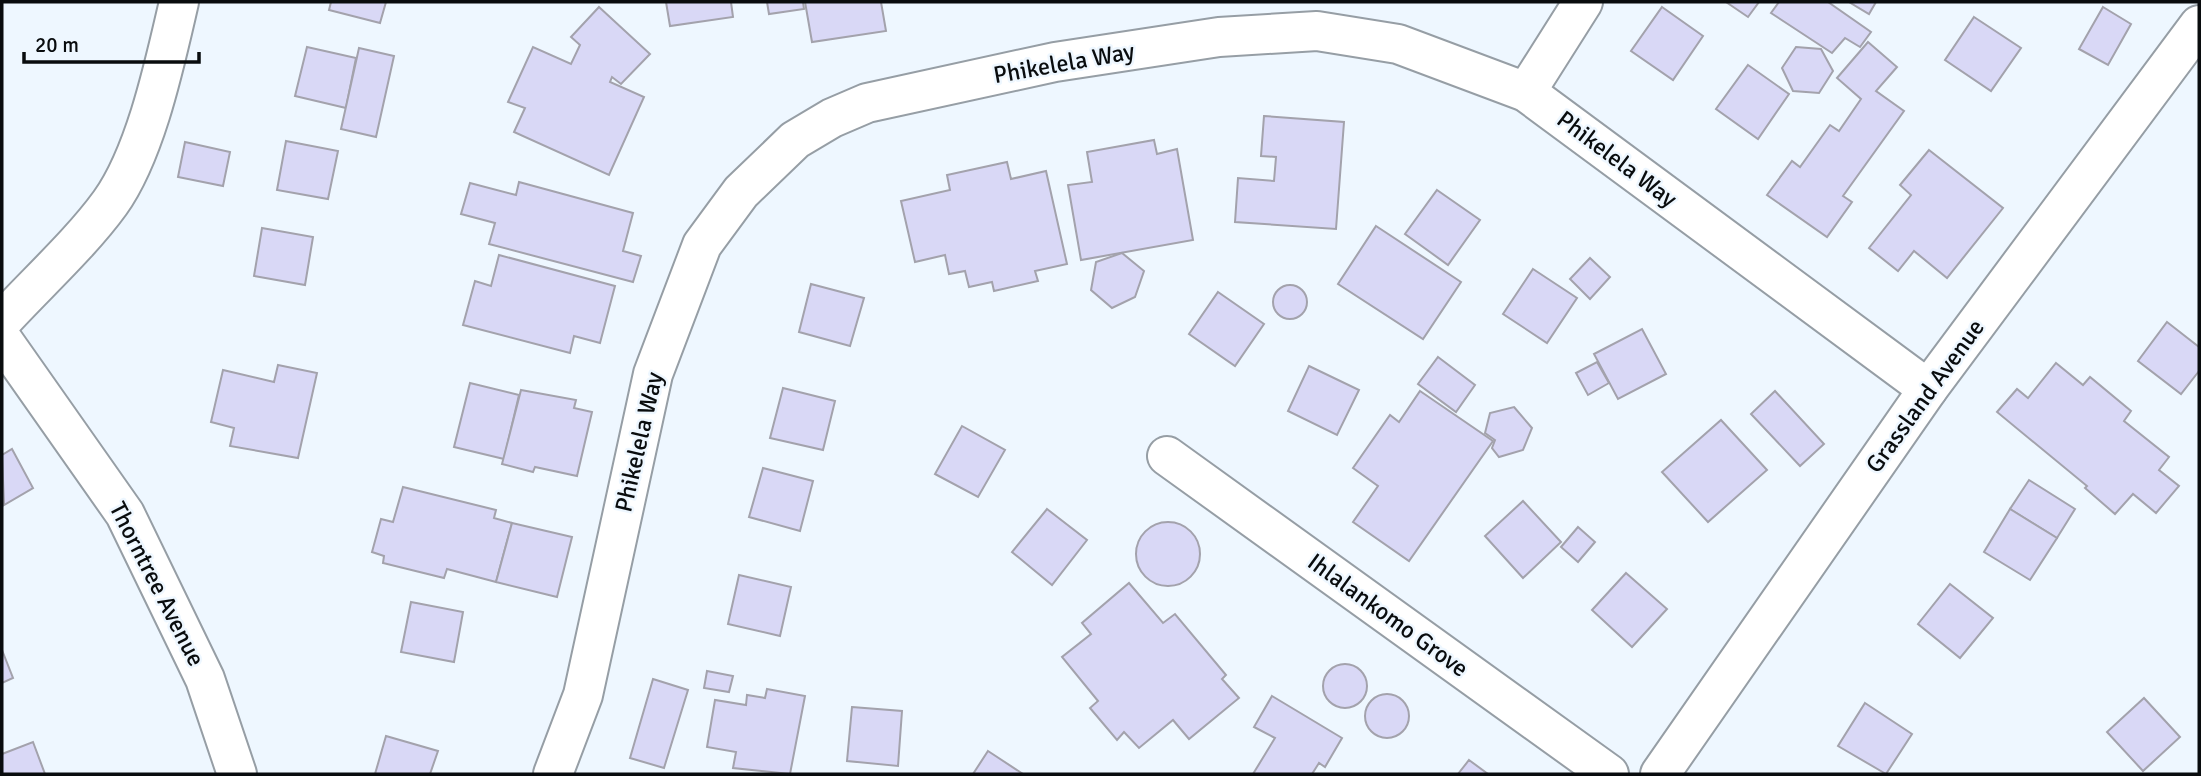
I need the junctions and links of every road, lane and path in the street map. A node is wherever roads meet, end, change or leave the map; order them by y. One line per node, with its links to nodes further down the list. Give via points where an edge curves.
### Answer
1 (179, 2): 5 (street, via 165,63 128,173 109,204)
2 (1583, 2): 4 (street)
3 (2199, 25): 7 (street, Grassland Avenue)
4 (1526, 92): 7 (street, Phikelela Way); 10 (street, Phikelela Way, via 1398,44 1317,31 1219,37 1055,62 867,103 795,140 741,191 702,245 653,374 583,695)
5 (2, 321)
6 (2, 340): 9 (street, Thorntree Avenue, via 125,514 205,679)
7 (1928, 389): 12 (street, Grassland Avenue)
8 (1167, 456): 11 (street, Ihlalankomo Grove)
9 (237, 774)
10 (554, 774)
11 (1609, 774)
12 (1660, 774)

